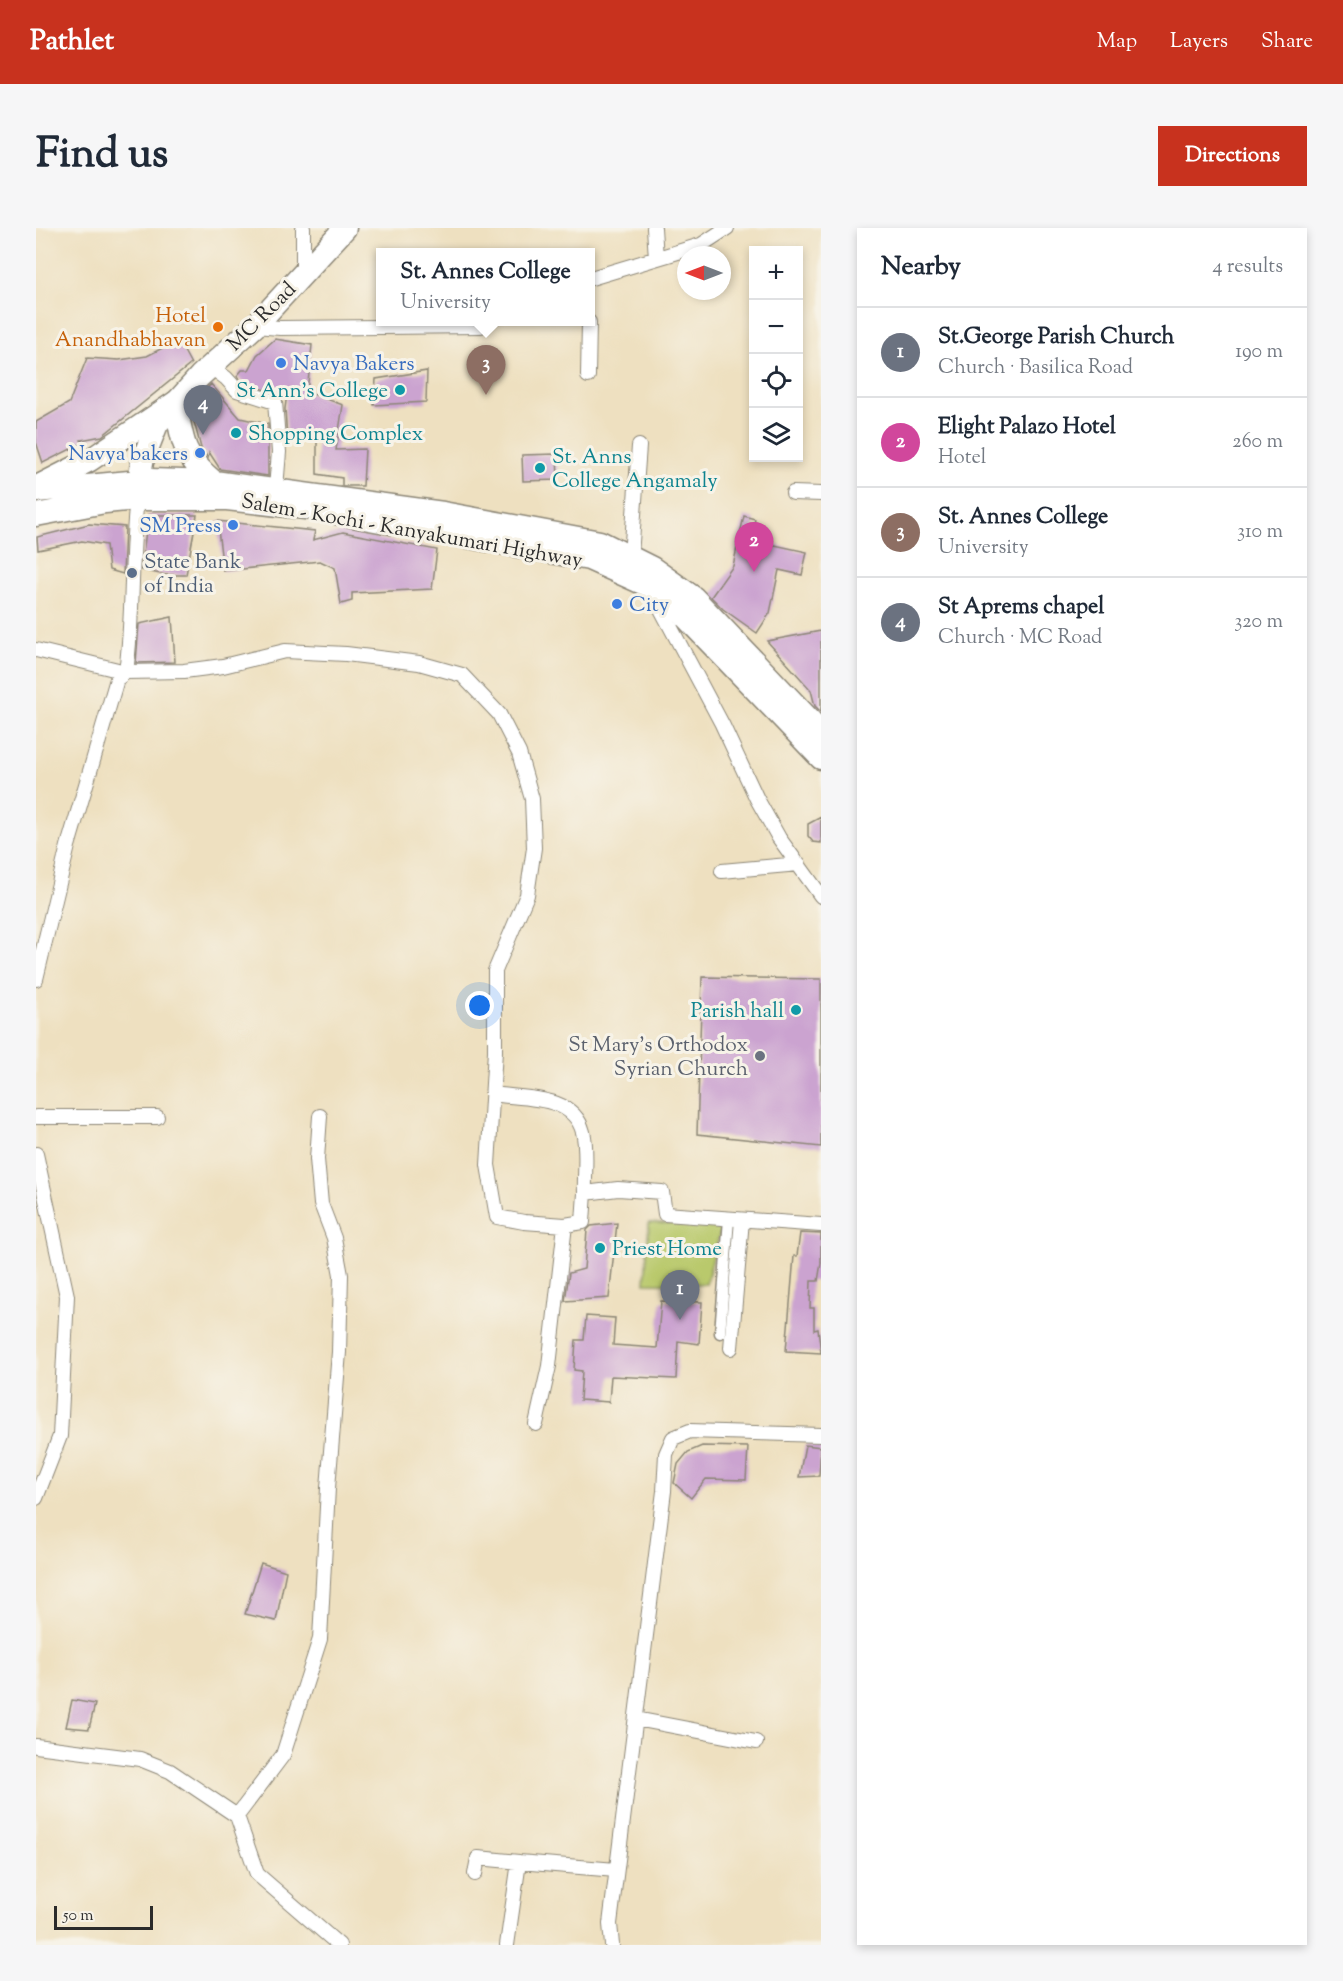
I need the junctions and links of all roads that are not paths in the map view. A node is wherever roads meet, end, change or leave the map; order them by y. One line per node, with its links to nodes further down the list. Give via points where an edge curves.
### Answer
1 (303, 228): 6 (street)
2 (345, 228): 6 (main road, MC Road)
3 (654, 228): 5 (street)
4 (727, 228): 5 (street, via 701,245)
5 (656, 258): 7 (street)
6 (303, 273): 8 (main road, MC Road)
7 (595, 277)
8 (255, 326): 9 (street); 11 (main road, MC Road)
9 (480, 326)
10 (589, 326): 12 (street)
11 (211, 368): 13 (main road, MC Road); 16 (street, via 237,390 275,402 279,452)
12 (588, 376)
13 (176, 402): 15 (main road, via 181,440 198,469); 17 (main road, MC Road, via 90,460); 18 (main road, via 170,429 152,463)
14 (639, 446): 22 (street)
15 (214, 482): 16 (main road, Salem - Kochi - Kanyakumari Highway); 18 (main road, Salem - Kochi - Kanyakumari Highway)
16 (276, 488): 22 (main road, Salem - Kochi - Kanyakumari Highway, via 591,540)
17 (36, 489): 18 (main road, Salem - Kochi - Kanyakumari Highway)
18 (144, 490): 21 (main road, Salem - Kochi - Kanyakumari Highway); 23 (main road, Salem - Kochi - Kanyakumari Highway, via 314,509 589,559); 25 (street, via 132,540 131,634)
19 (793, 493): 20 (street)
20 (821, 494)
21 (36, 515)
22 (631, 556): 26 (main road, Salem - Kochi - Kanyakumari Highway, via 694,598)
23 (649, 586): 27 (main road, Salem - Kochi - Kanyakumari Highway, via 702,632); 28 (street, via 757,799)
24 (36, 650): 25 (street)
25 (126, 672): 31 (street, via 117,679 68,846); 32 (street, via 224,666 285,651 346,654 419,663 462,675 499,714 519,753 532,799 534,848 527,895 495,971)
26 (821, 732)
27 (821, 758)
28 (799, 864): 29 (street); 30 (street)
29 (722, 871)
30 (821, 896)
31 (36, 979)
32 (492, 1094): 37 (street, via 563,1104 576,1116 584,1133); 39 (street, via 488,1165 497,1217)
33 (320, 1116): 49 (street, via 317,1159 321,1204 334,1238 341,1275 320,1640 283,1755)
34 (36, 1117): 35 (street)
35 (157, 1117)
36 (36, 1154): 45 (street, via 67,1296 60,1436)
37 (585, 1193): 38 (street, via 618,1189 662,1192 665,1214); 39 (street, via 583,1222)
38 (736, 1220): 40 (street); 41 (street); 42 (street)
39 (565, 1225): 43 (street, via 549,1366)
40 (821, 1225)
41 (720, 1333)
42 (731, 1348)
43 (536, 1424)
44 (821, 1435): 46 (street, via 690,1431 673,1438 666,1454)
45 (36, 1498)
46 (636, 1719): 47 (street); 51 (street)
47 (756, 1742)
48 (36, 1746): 49 (street, via 140,1759 170,1771)
49 (237, 1816): 53 (street, via 256,1874 274,1886)
50 (519, 1862): 51 (street); 52 (street, via 478,1858); 54 (street)
51 (616, 1870): 55 (street, via 610,1924)
52 (475, 1874)
53 (333, 1943)
54 (507, 1945)
55 (612, 1945)

